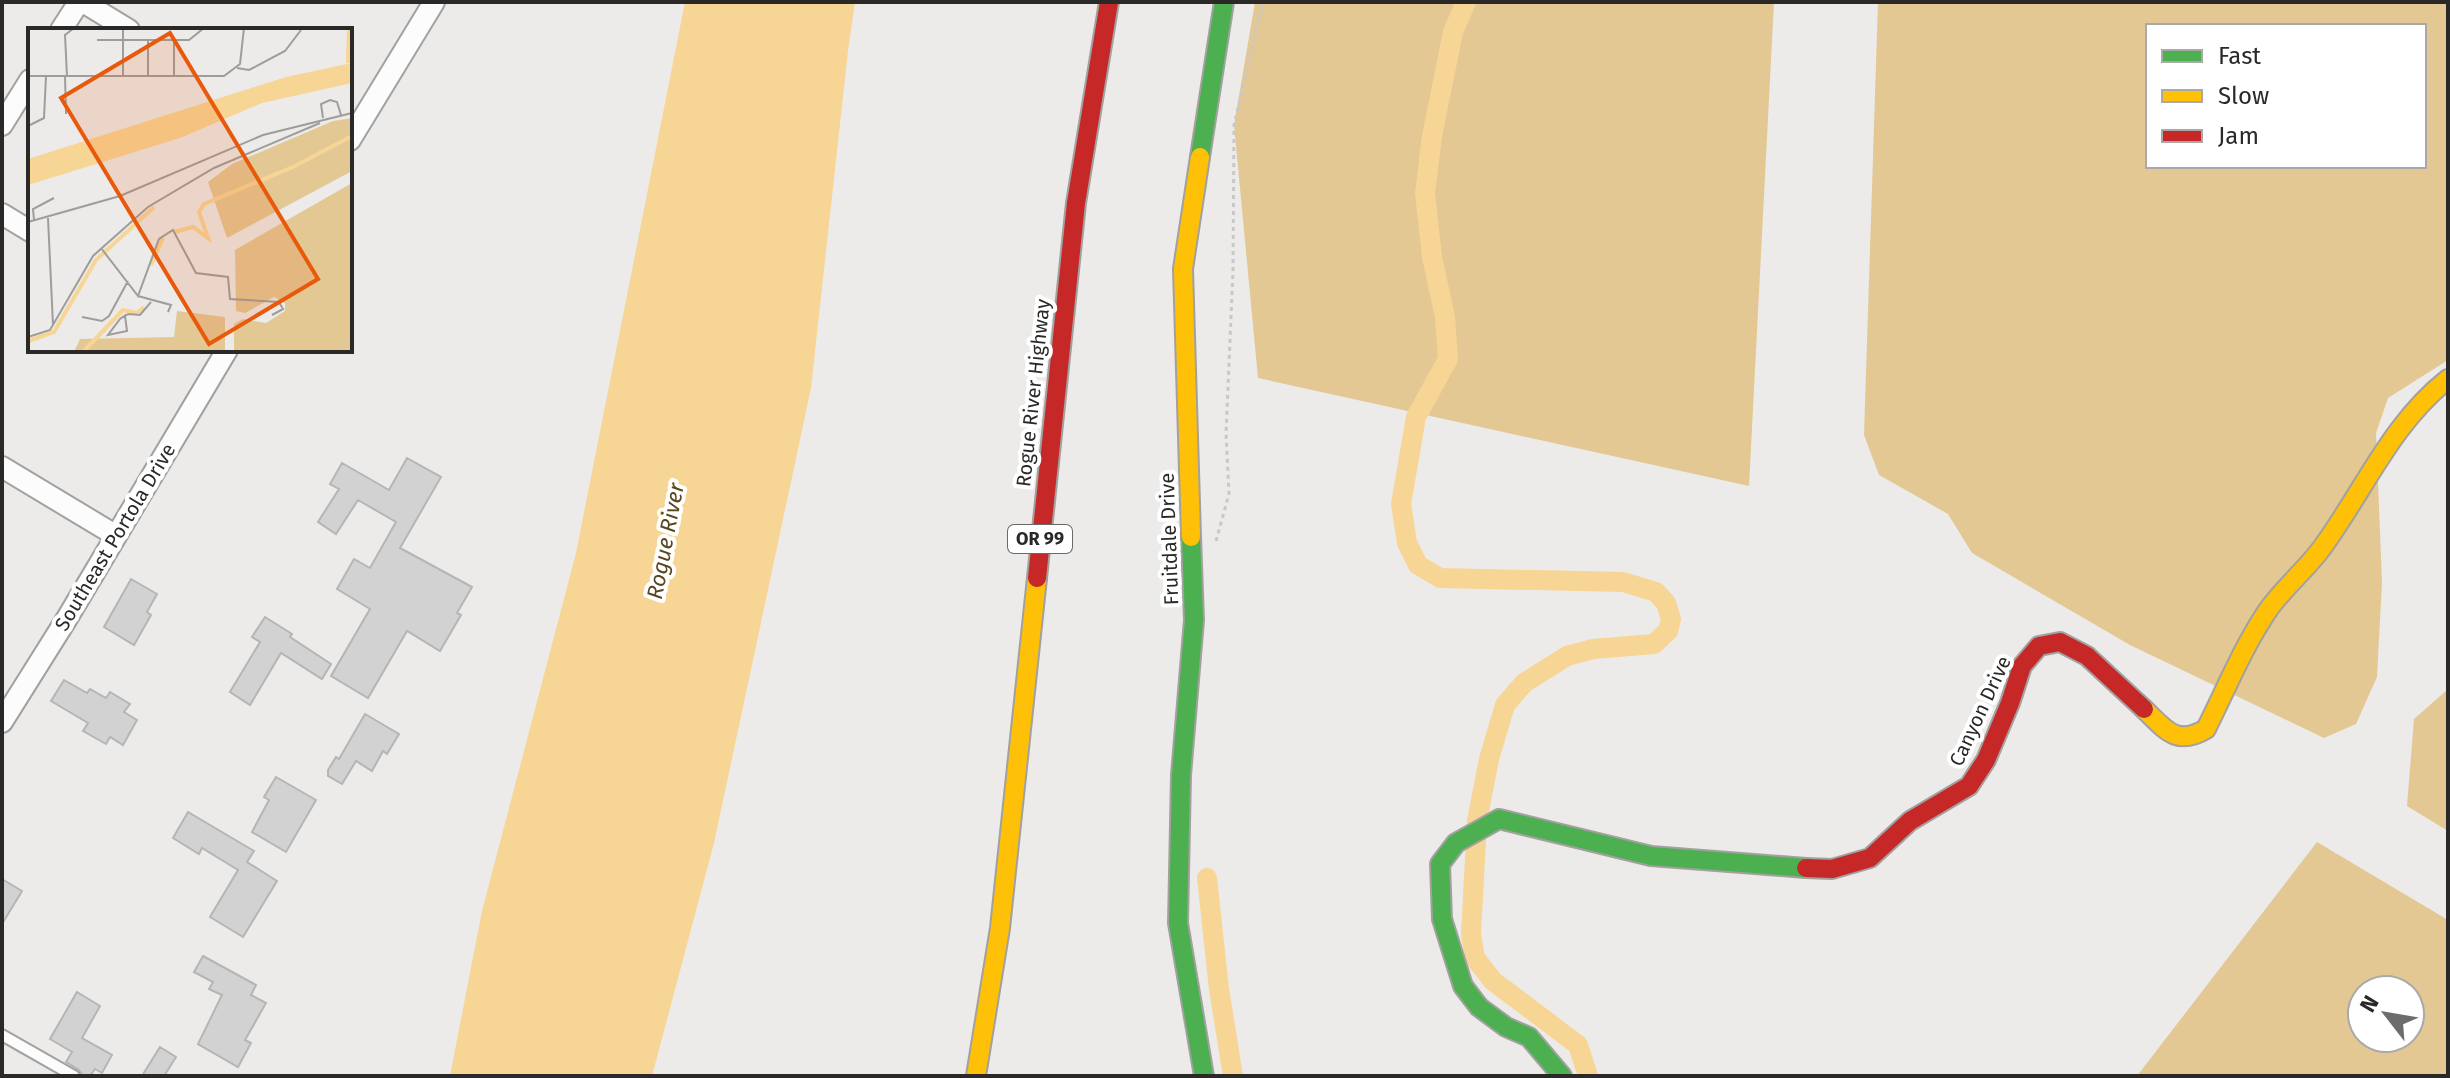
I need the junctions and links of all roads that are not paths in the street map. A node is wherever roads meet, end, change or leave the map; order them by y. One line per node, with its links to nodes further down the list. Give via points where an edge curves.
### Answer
1 (81, 2): 5 (street); 6 (street)
2 (434, 2): 9 (street)
3 (1109, 2): 19 (street, Rogue River Highway / OR 99, via 1076,203 1000,928)
4 (1224, 2): 20 (street, Fruitdale Drive, via 1183,269 1194,620 1181,775 1178,923)
5 (62, 28)
6 (126, 28)
7 (28, 83): 8 (street)
8 (2, 125)
9 (352, 137)
10 (2, 214): 11 (street)
11 (28, 230)
12 (226, 352): 15 (street, Southeast Portola Drive)
13 (2448, 379): 21 (street, Canyon Drive, via 2382,452 2322,548 2277,597 2198,735 2171,735 2087,656 2060,642 2039,646 2022,666 1986,760 1969,786 1910,821 1870,858 1832,869 1651,856 1499,819 1456,843 1440,864 1442,919 1463,986 1479,1007 1529,1037)
14 (2, 467): 15 (street)
15 (115, 535): 16 (street, Southeast Portola Drive)
16 (2, 722)
17 (2, 1035): 18 (lane)
18 (74, 1076)
19 (976, 1076)
20 (1204, 1076)
21 (1562, 1076)

